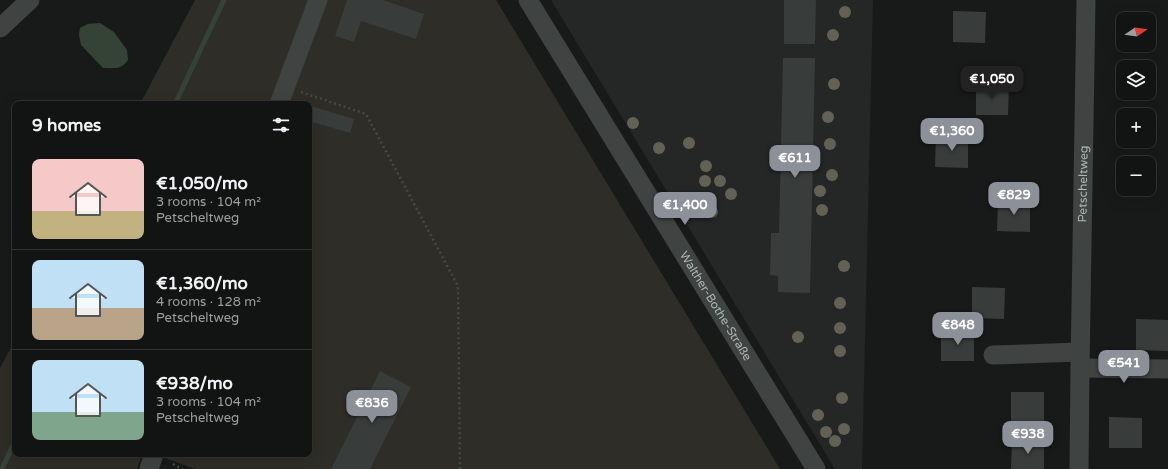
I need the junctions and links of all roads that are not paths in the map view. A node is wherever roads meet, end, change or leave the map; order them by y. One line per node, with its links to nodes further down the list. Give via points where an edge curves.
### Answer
1 (30, 0): 5 (street)
2 (318, 0): 6 (street)
3 (528, 0): 12 (street, Walther-Bothe-Straße)
4 (1086, 0): 8 (street, Petscheltweg)
5 (0, 28)
6 (283, 95)
7 (993, 355): 8 (street)
8 (1080, 360): 9 (street); 13 (street, Petscheltweg)
9 (1168, 369)
10 (153, 457): 11 (street)
11 (149, 469)
12 (816, 469)
13 (1079, 469)

